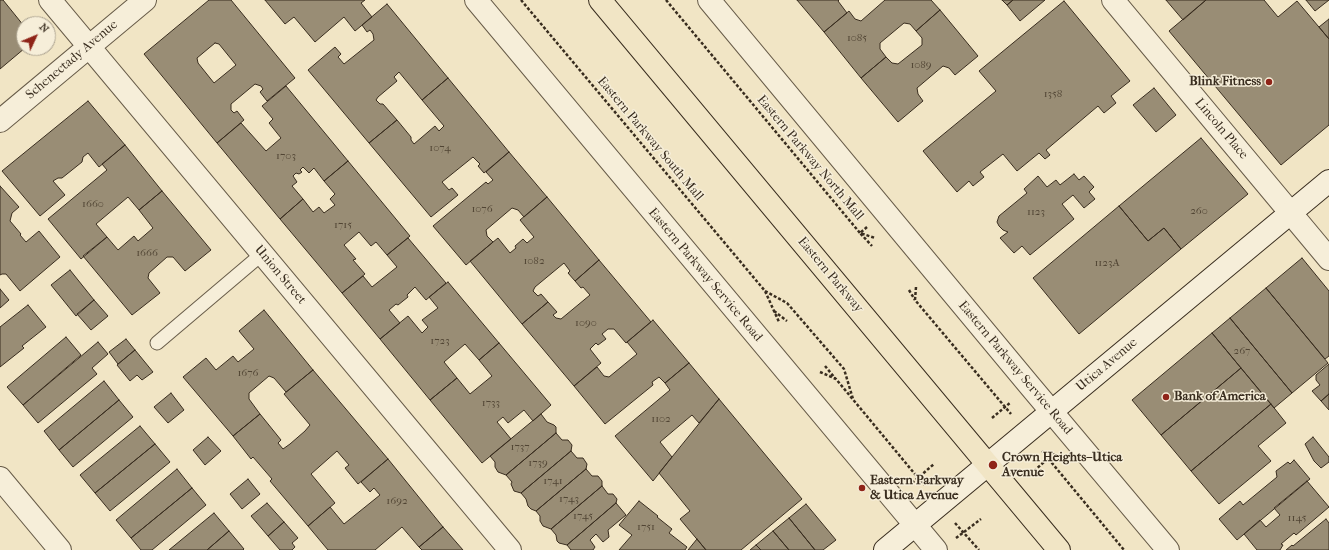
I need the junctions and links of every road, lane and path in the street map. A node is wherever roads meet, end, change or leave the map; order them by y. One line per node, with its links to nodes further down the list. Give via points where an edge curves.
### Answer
1 (50, 0): 9 (street, Union Street)
2 (145, 0): 9 (street, Schenectady Avenue)
3 (476, 0): 47 (street, Eastern Parkway Service Road)
4 (520, 0): 20 (path, Eastern Parkway South Mall)
5 (600, 0): 39 (main road, Eastern Parkway)
6 (666, 0): 13 (path, Eastern Parkway North Mall)
7 (709, 0): 32 (street, Eastern Parkway Service Road)
8 (1113, 0): 12 (street, Lincoln Place)
9 (89, 47): 10 (street, Schenectady Avenue); 16 (street, Union Street)
10 (0, 121)
11 (1329, 181): 12 (street, Utica Avenue)
12 (1290, 213): 17 (street, Lincoln Place); 32 (street, Utica Avenue)
13 (860, 233): 14 (path, Eastern Parkway North Mall); 15 (path)
14 (880, 240)
15 (872, 246)
16 (262, 254): 25 (lane); 51 (street, Union Street)
17 (1329, 259)
18 (917, 285): 21 (path)
19 (909, 290): 21 (path)
20 (764, 291): 22 (path, Eastern Parkway South Mall); 30 (path, Eastern Parkway South Mall, via 787,303 844,369)
21 (915, 300): 31 (path)
22 (774, 311): 23 (path); 24 (path, Eastern Parkway South Mall)
23 (787, 321)
24 (780, 324)
25 (157, 343)
26 (815, 366): 28 (path, Eastern Parkway South Mall, via 820,372)
27 (825, 366): 28 (path)
28 (836, 379): 30 (path, Eastern Parkway South Mall)
29 (1014, 399): 31 (path)
30 (853, 400): 42 (path, Eastern Parkway South Mall)
31 (1005, 407): 33 (path); 34 (path)
32 (1051, 411): 39 (street, Utica Avenue); 57 (street, Eastern Parkway Service Road)
33 (1011, 414)
34 (992, 418)
35 (1058, 449): 37 (path)
36 (1041, 450): 37 (path)
37 (1048, 458): 40 (path); 56 (path)
38 (934, 464): 42 (path)
39 (987, 464): 47 (street, Utica Avenue); 55 (main road, Eastern Parkway)
40 (1034, 471)
41 (0, 478): 50 (street)
42 (918, 478): 43 (path); 44 (path, Eastern Parkway South Mall)
43 (908, 486)
44 (926, 488)
45 (981, 519): 48 (path)
46 (956, 523): 48 (path)
47 (914, 525): 52 (street, Utica Avenue); 53 (street, Eastern Parkway Service Road)
48 (963, 532): 49 (path); 54 (path)
49 (954, 540)
50 (60, 550)
51 (510, 550)
52 (885, 550)
53 (936, 550)
54 (978, 550)
55 (1059, 550)
56 (1124, 550)
57 (1168, 550)

